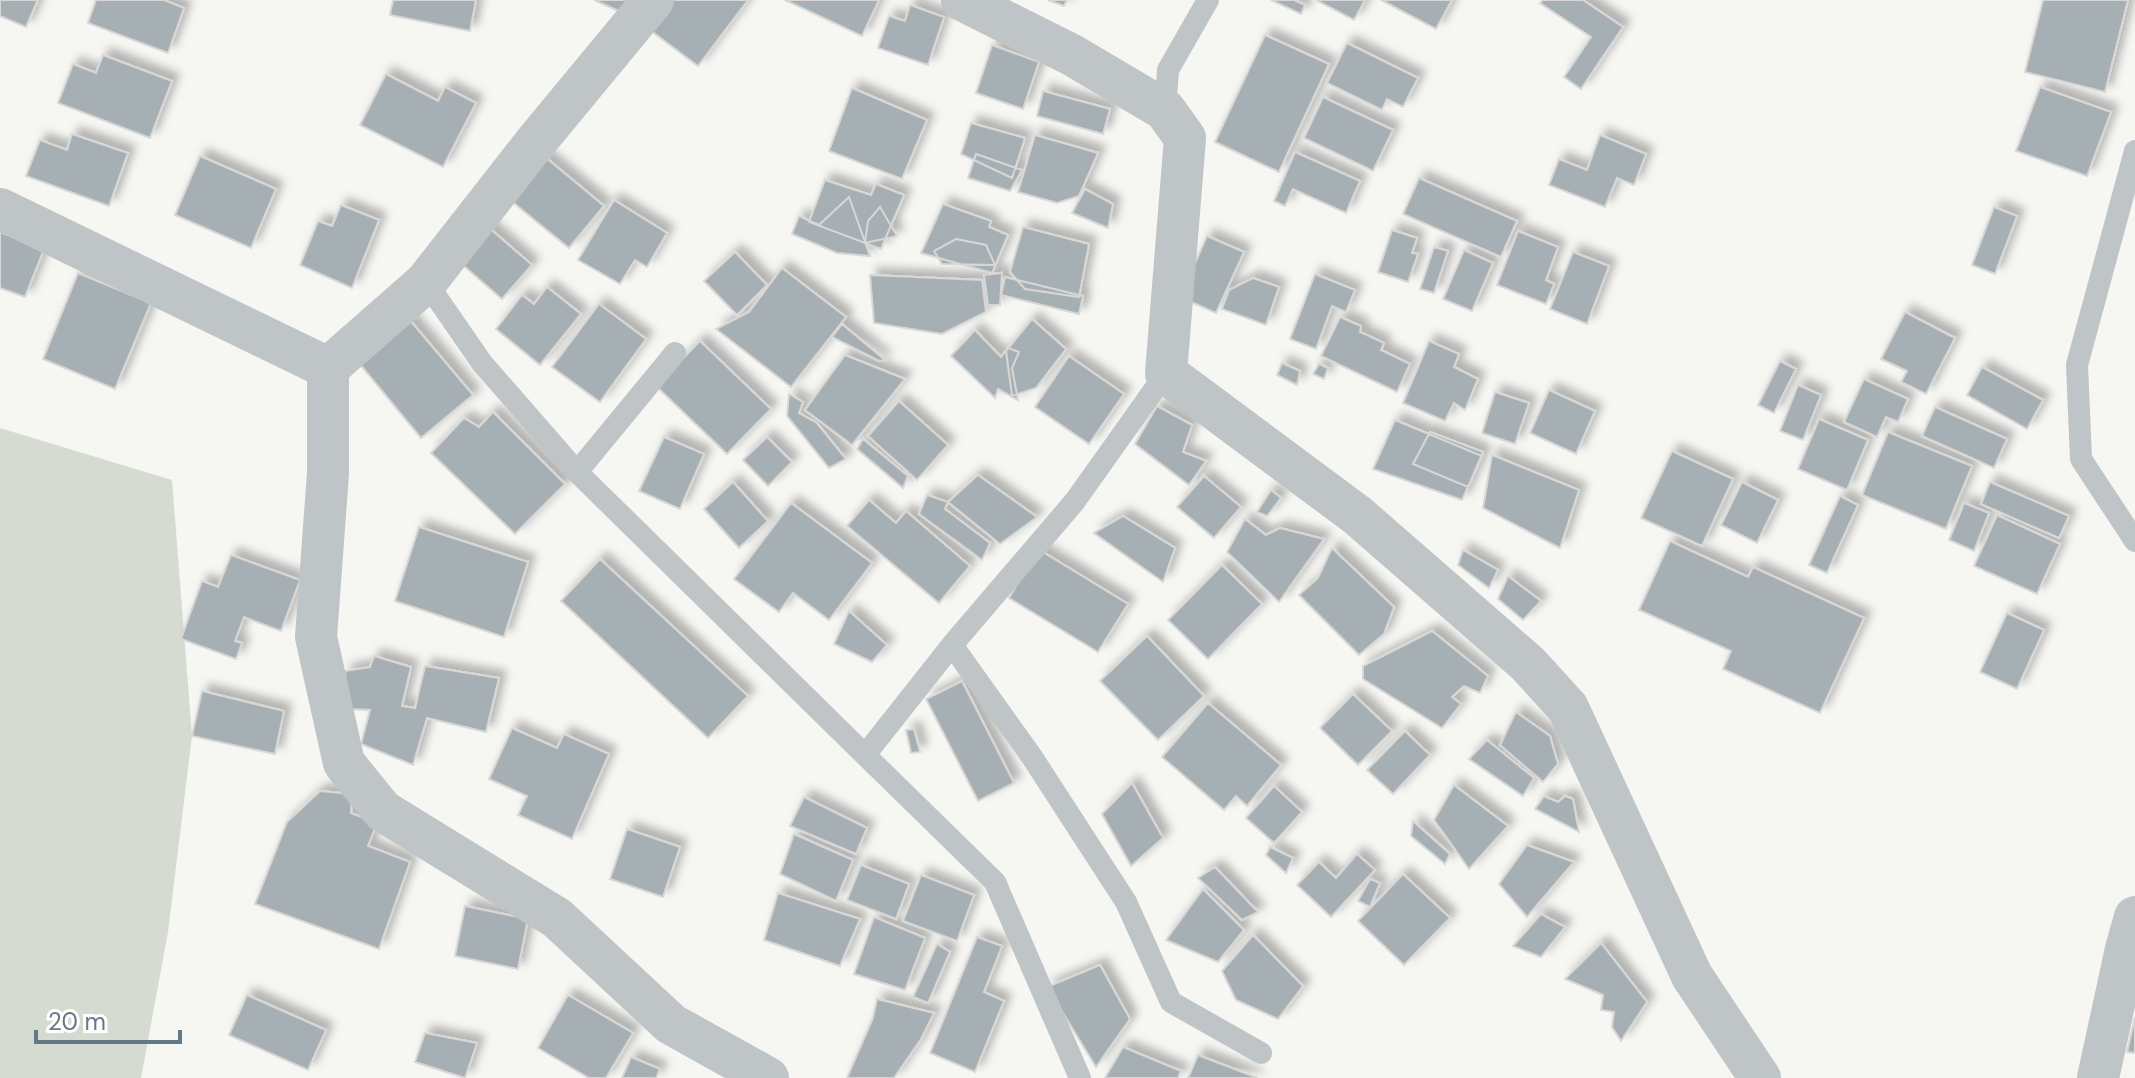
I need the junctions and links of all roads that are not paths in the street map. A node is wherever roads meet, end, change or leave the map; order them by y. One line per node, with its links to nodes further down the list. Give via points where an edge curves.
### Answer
1 (653, 0): 7 (street)
2 (962, 0): 4 (street, via 1072,55)
3 (1208, 0): 4 (lane, via 1168,70)
4 (1165, 110): 10 (street, via 1185,138)
5 (2135, 151): 12 (lane, via 2077,365 2081,459)
6 (0, 209): 9 (street)
7 (426, 282): 9 (street); 11 (lane, via 482,363)
8 (675, 353): 11 (lane)
9 (328, 368): 17 (street, via 328,473 316,637 344,763 383,811 557,918 671,1024)
10 (1166, 373): 13 (lane, via 1075,501); 19 (street, via 1357,515 1528,664 1568,708 1692,976)
11 (577, 472): 14 (lane)
12 (2135, 541)
13 (952, 645): 14 (lane); 16 (lane, via 1126,902 1171,1002)
14 (865, 755): 18 (lane, via 995,882)
15 (2135, 917): 20 (street)
16 (1261, 1053)
17 (768, 1078)
18 (1080, 1078)
19 (1760, 1078)
20 (2098, 1078)

